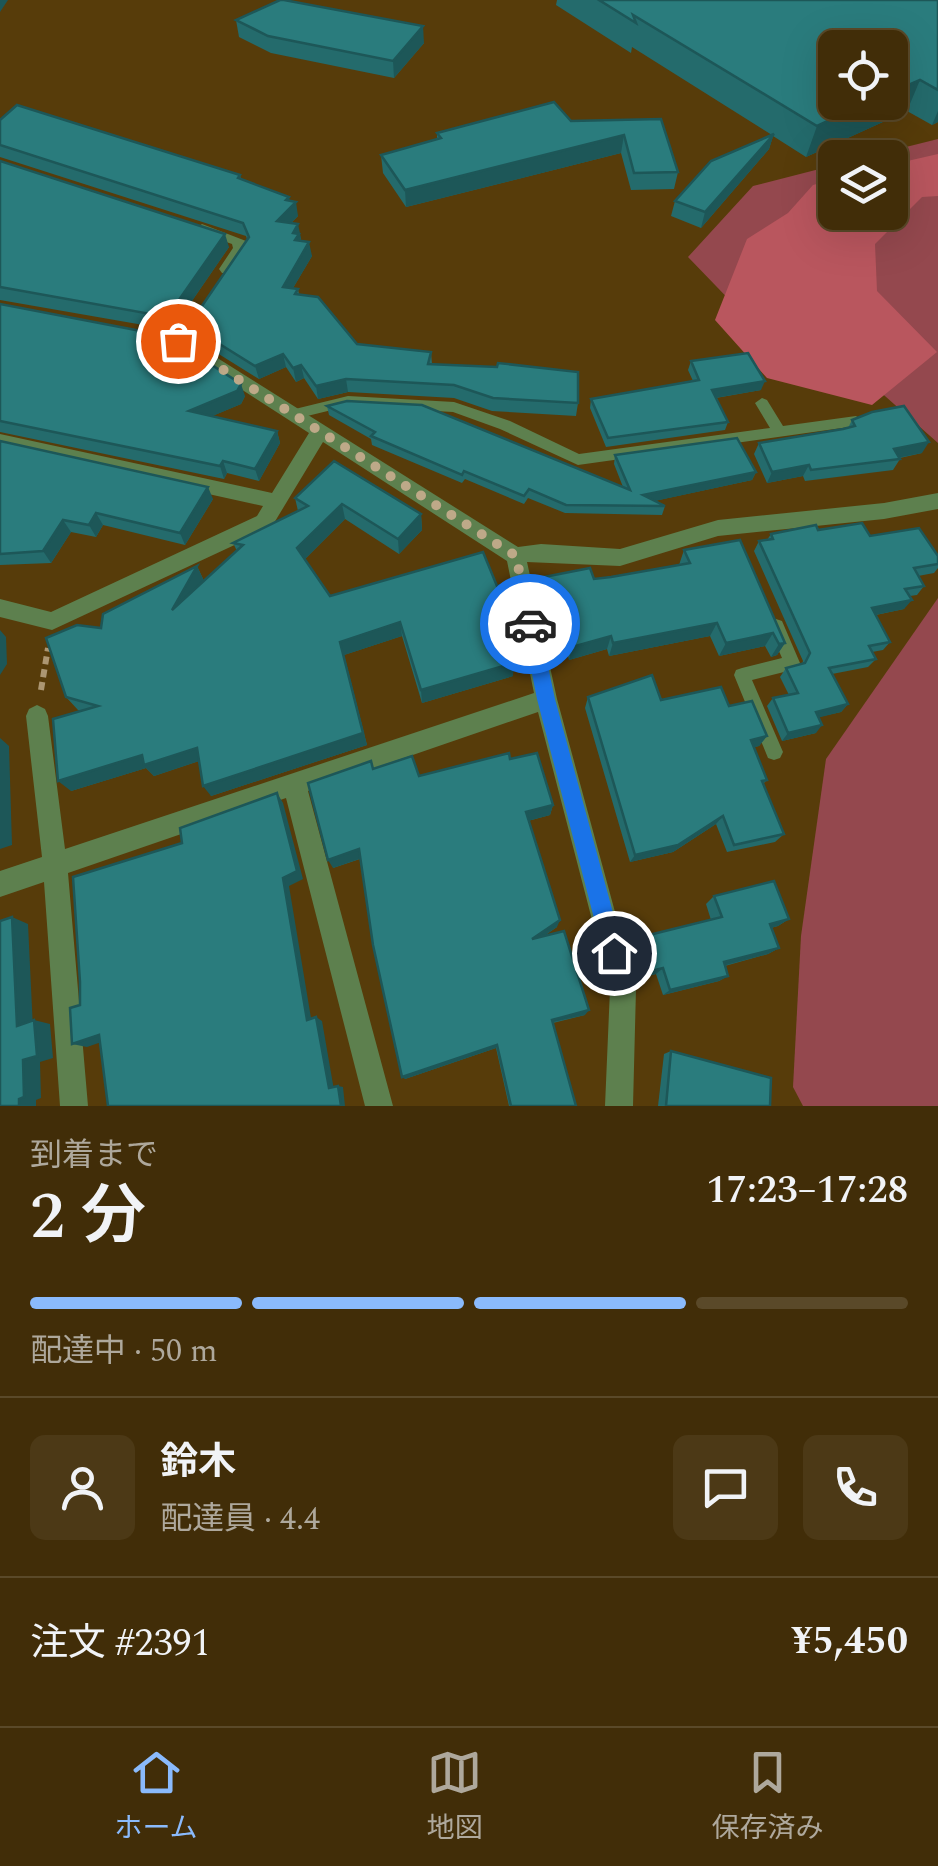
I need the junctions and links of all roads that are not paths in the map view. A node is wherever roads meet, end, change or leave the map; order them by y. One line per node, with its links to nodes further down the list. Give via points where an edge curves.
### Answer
1 (183, 223): 2 (street, via 238,241 241,248)
2 (220, 279)
3 (124, 331): 5 (street, via 183,333)
4 (762, 403): 8 (lane)
5 (296, 414): 7 (street); 8 (lane, via 348,401 454,407 578,460)
6 (856, 422): 8 (lane)
7 (321, 430): 11 (street); 12 (street)
8 (780, 432)
9 (0, 441): 11 (street)
10 (938, 501): 12 (street, via 895,513 820,514 609,559 539,549)
11 (278, 502): 13 (street, via 264,522 52,621)
12 (516, 556): 15 (street)
13 (0, 608)
14 (770, 612): 17 (lane, via 792,663 742,675)
15 (546, 699): 18 (street); 23 (street, via 623,989)
16 (36, 716): 19 (street)
17 (774, 752)
18 (295, 787): 19 (street); 22 (street)
19 (55, 865): 20 (street); 21 (street)
20 (0, 884)
21 (74, 1106)
22 (379, 1106)
23 (619, 1106)

